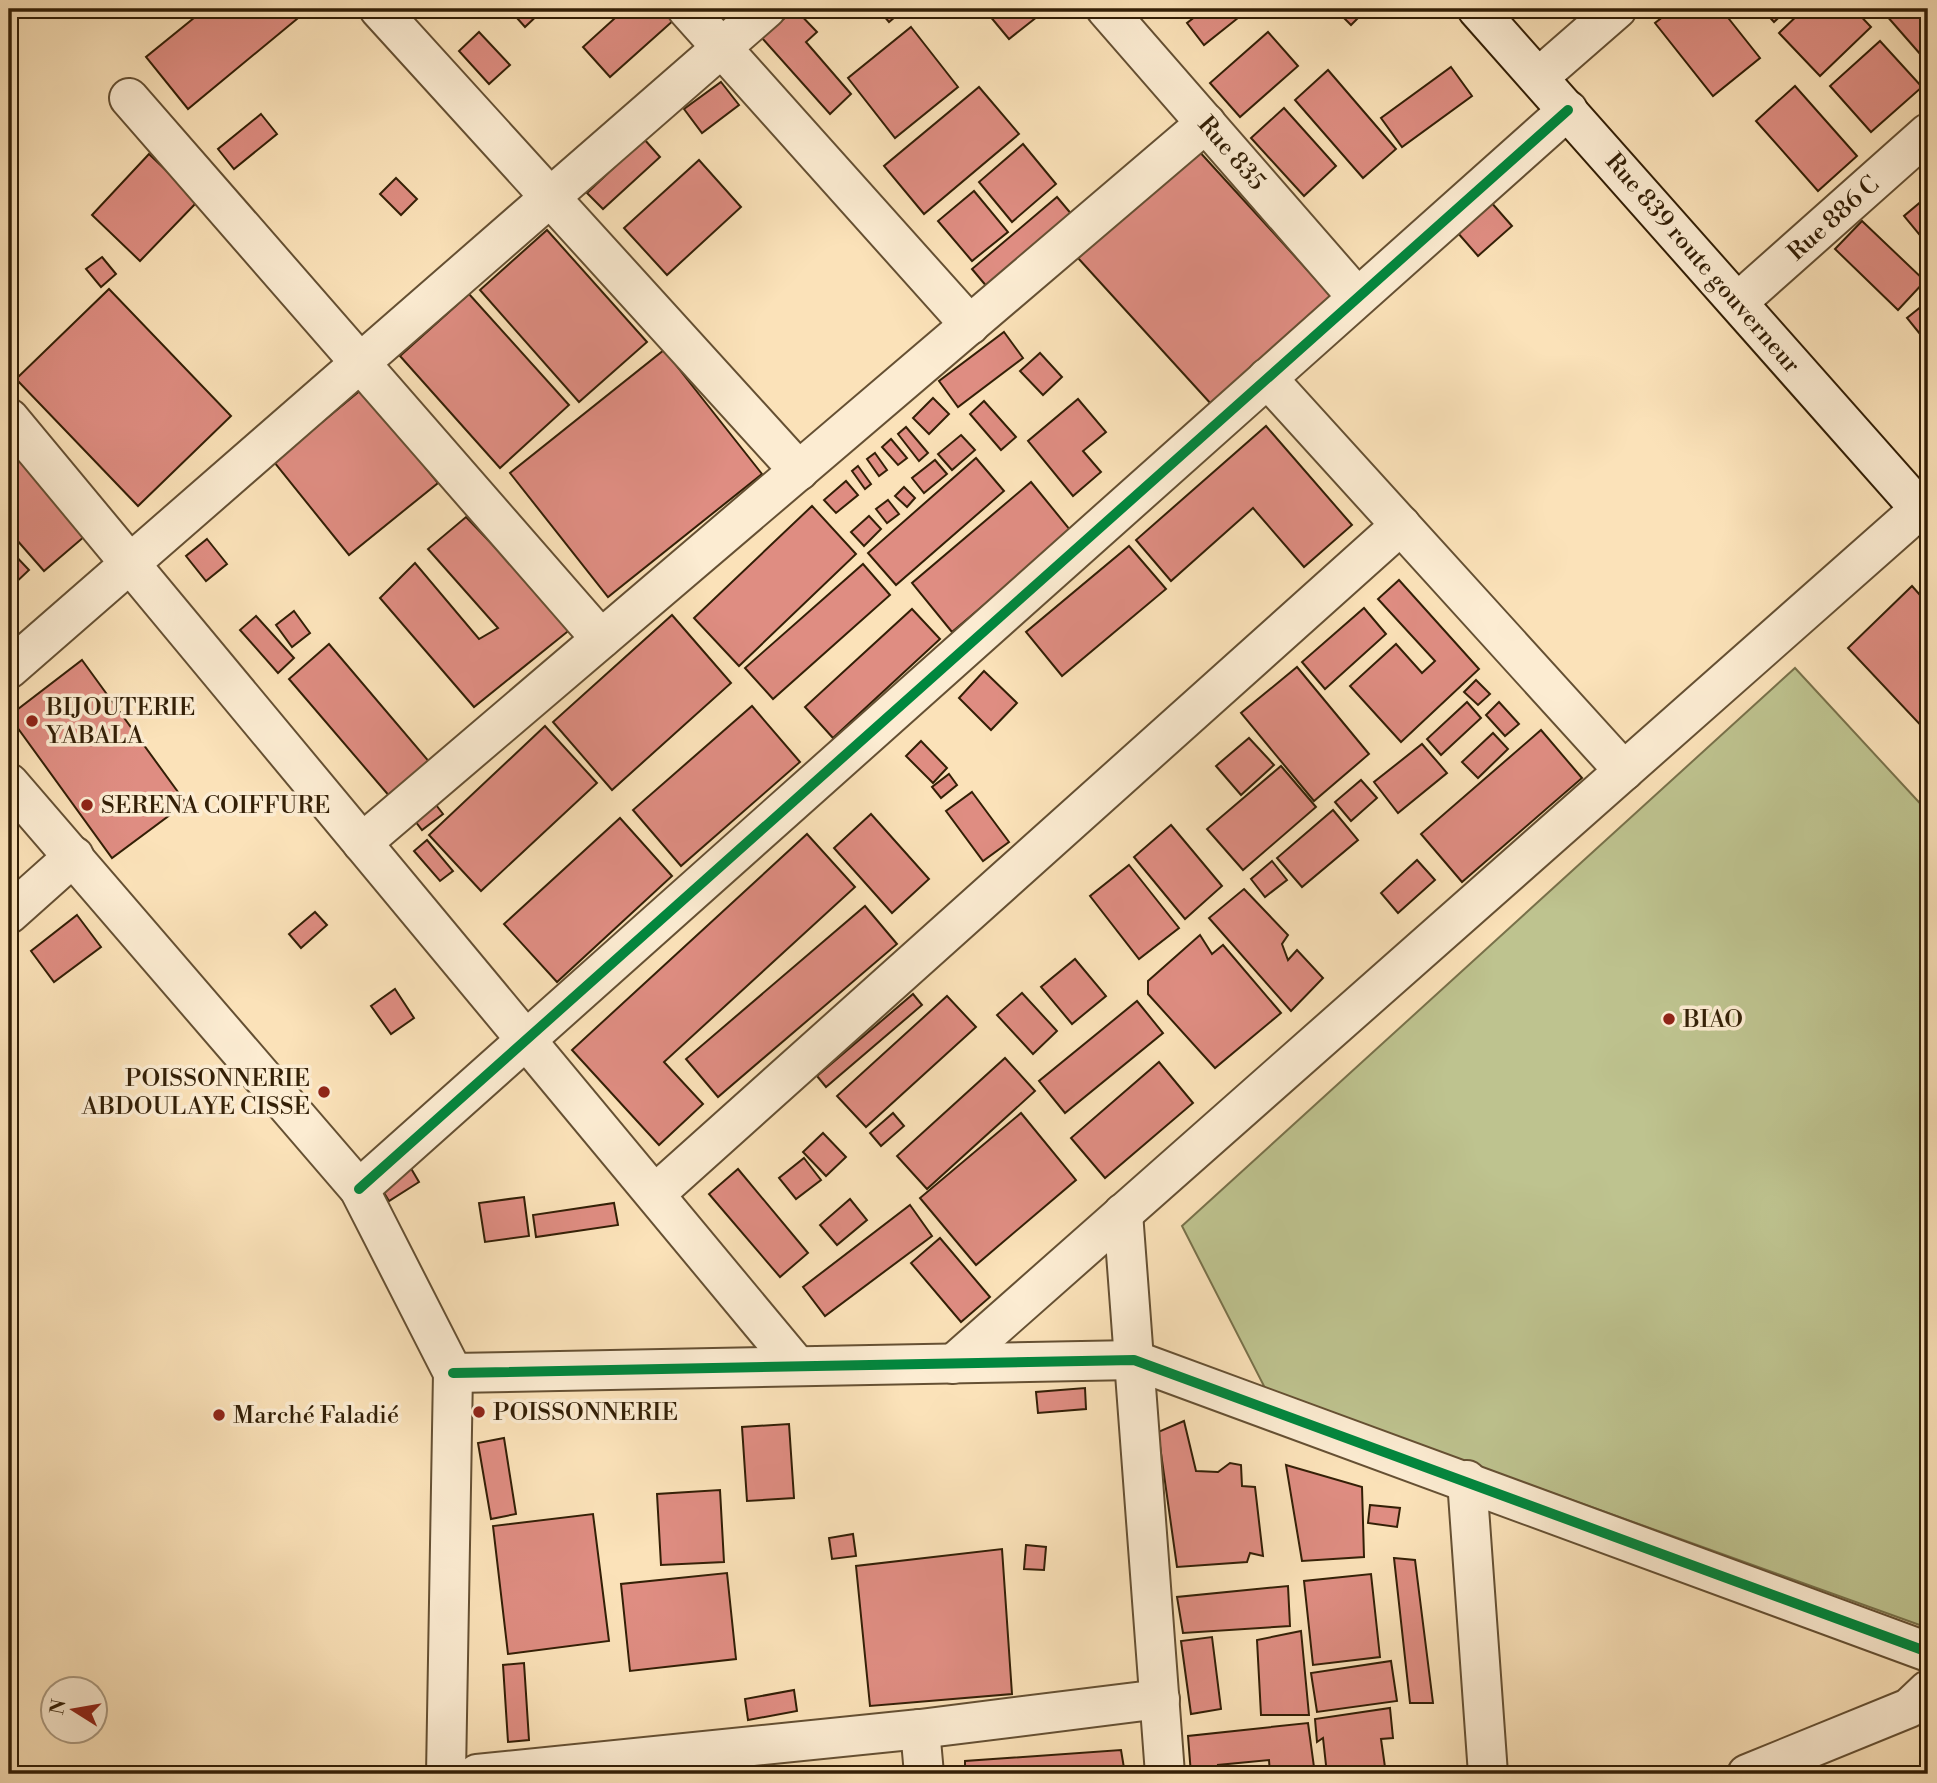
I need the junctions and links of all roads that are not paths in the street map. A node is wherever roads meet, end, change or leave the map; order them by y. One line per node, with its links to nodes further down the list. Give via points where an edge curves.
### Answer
1 (379, 9): 13 (street)
2 (687, 9): 7 (street)
3 (766, 9): 7 (street)
4 (1106, 9): 11 (street, Rue 835)
5 (1477, 9): 8 (street, Rue 839 route gouverneur)
6 (1616, 9): 8 (street)
7 (721, 48): 13 (street); 16 (street)
8 (1539, 77): 10 (street, Rue 839 route gouverneur)
9 (129, 98): 17 (street)
10 (1568, 110): 14 (street); 15 (street, Rue 839 route gouverneur)
11 (1206, 123): 14 (street, Rue 835); 16 (street)
12 (1928, 134): 15 (street, Rue 886 C)
13 (549, 198): 17 (street); 20 (street)
14 (1357, 298): 18 (street)
15 (1738, 302): 21 (street, Rue 839 route gouverneur)
16 (970, 325): 20 (street)
17 (360, 363): 23 (street); 24 (street)
18 (1267, 378): 22 (street); 31 (street)
19 (9, 418): 23 (street)
20 (799, 471): 24 (street)
21 (1924, 514): 26 (street)
22 (1401, 526): 26 (street); 33 (street)
23 (130, 563): 25 (street); 28 (street)
24 (601, 639): 28 (street)
25 (9, 669)
26 (1624, 771): 34 (street)
27 (9, 783): 29 (street)
28 (362, 843): 31 (street)
29 (74, 856): 30 (street); 32 (street)
30 (9, 914)
31 (525, 1039): 32 (street); 33 (street)
32 (359, 1189): 38 (street)
33 (654, 1194): 37 (street)
34 (1123, 1213): 35 (street); 36 (street)
35 (1134, 1360): 36 (street); 39 (street); 41 (street)
36 (953, 1363): 37 (street)
37 (797, 1366): 38 (street)
38 (453, 1373): 44 (street)
39 (1467, 1480): 40 (street); 48 (street)
40 (1928, 1652)
41 (1160, 1699): 43 (street); 47 (street)
42 (1922, 1709): 49 (street)
43 (920, 1730): 45 (street); 46 (street)
44 (446, 1774)
45 (477, 1774)
46 (924, 1774)
47 (1166, 1774)
48 (1488, 1774)
49 (1747, 1774)

